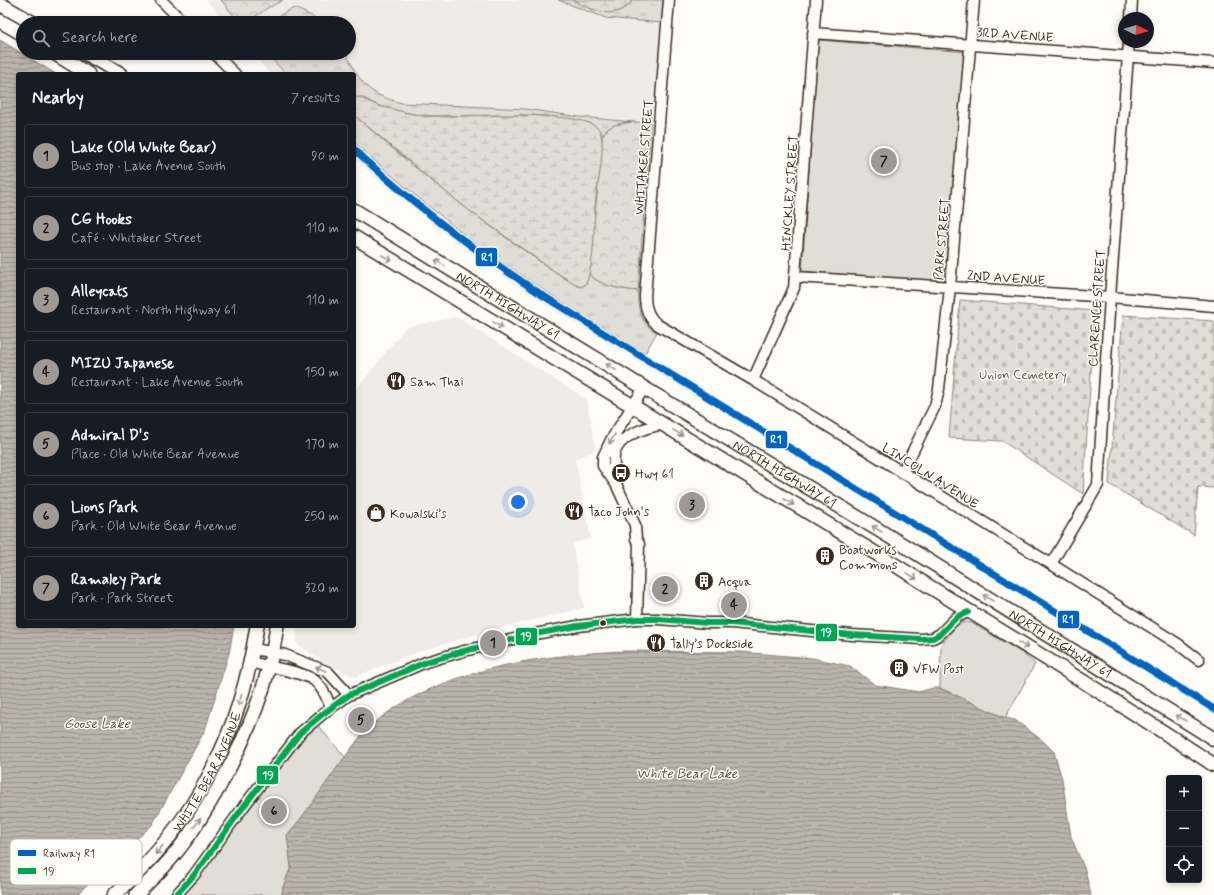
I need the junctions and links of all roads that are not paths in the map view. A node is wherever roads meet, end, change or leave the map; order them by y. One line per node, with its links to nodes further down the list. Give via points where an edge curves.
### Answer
1 (161, 0): 9 (street)
2 (669, 0): 29 (street, WHITAKER STREET, via 645,296)
3 (816, 0): 12 (street, HINCKLEY STREET)
4 (974, 0): 13 (street, PARK STREET)
5 (1132, 0): 7 (street)
6 (0, 4): 8 (main road)
7 (1131, 12)
8 (21, 16)
9 (177, 16)
10 (0, 21): 11 (main road)
11 (16, 30)
12 (813, 33): 13 (street, 3RD AVENUE); 25 (street, HINCKLEY STREET)
13 (970, 44): 15 (street, 3RD AVENUE); 26 (street, PARK STREET)
14 (1129, 48): 15 (street, CLARENCE STREET)
15 (1128, 56): 19 (street, 3RD AVENUE); 27 (street, CLARENCE STREET)
16 (65, 60): 20 (main road)
17 (97, 60): 21 (main road)
18 (221, 60): 22 (street)
19 (1214, 63)
20 (85, 72)
21 (118, 72)
22 (233, 72)
23 (356, 211): 31 (main road, NORTH HIGHWAY 61, one-way to 23)
24 (356, 239): 32 (main road, NORTH HIGHWAY 61, one-way to 32)
25 (796, 277): 26 (street, 2ND AVENUE); 30 (street, HINCKLEY STREET, via 794,288)
26 (950, 287): 27 (street, 2ND AVENUE); 34 (street, PARK STREET, via 935,406)
27 (1110, 297): 28 (street, 2ND AVENUE); 36 (street, CLARENCE STREET, via 1098,485)
28 (1214, 306)
29 (649, 315): 30 (street, LINCOLN AVENUE, via 658,325)
30 (753, 380): 34 (street, LINCOLN AVENUE)
31 (644, 388): 32 (street); 48 (main road, NORTH HIGHWAY 61, one-way to 31)
32 (633, 406): 33 (main road, NORTH HIGHWAY 61); 35 (street, one-way to 35, via 603,457 603,466)
33 (664, 424): 35 (street, via 635,432 619,445 614,455); 37 (main road, NORTH HIGHWAY 61, one-way to 37)
34 (902, 473): 36 (street, LINCOLN AVENUE)
35 (616, 484): 38 (street, via 635,525 636,538 640,544)
36 (1051, 564): 43 (street, LINCOLN AVENUE)
37 (968, 612): 38 (street, via 933,638 852,635 732,623); 51 (main road, NORTH HIGHWAY 61, one-way to 51, via 1163,730)
38 (637, 619): 46 (street, via 564,628 464,651 426,662)
39 (258, 628): 41 (main road, WHITE BEAR AVENUE)
40 (277, 628): 42 (main road, WHITE BEAR AVENUE)
41 (254, 649): 42 (street); 44 (main road, WHITE BEAR AVENUE)
42 (273, 653): 45 (main road, WHITE BEAR AVENUE); 46 (street, one-way to 42, via 328,672)
43 (1199, 660)
44 (250, 662): 45 (street); 52 (main road, WHITE BEAR AVENUE, one-way to 52, via 231,729 219,758 185,817)
45 (270, 667): 47 (street, via 298,673 314,680 324,692); 55 (main road, WHITE BEAR AVENUE, one-way to 45, via 173,856 204,814 236,757)
46 (349, 695): 47 (street)
47 (331, 708): 56 (street, via 294,739 194,875)
48 (1195, 727): 49 (main road); 50 (main road, NORTH HIGHWAY 61)
49 (1214, 733)
50 (1214, 739)
51 (1214, 765)
52 (142, 868)
53 (125, 885): 54 (main road, WHITE BEAR AVENUE, one-way to 54)
54 (114, 895)
55 (136, 895)
56 (176, 895)

